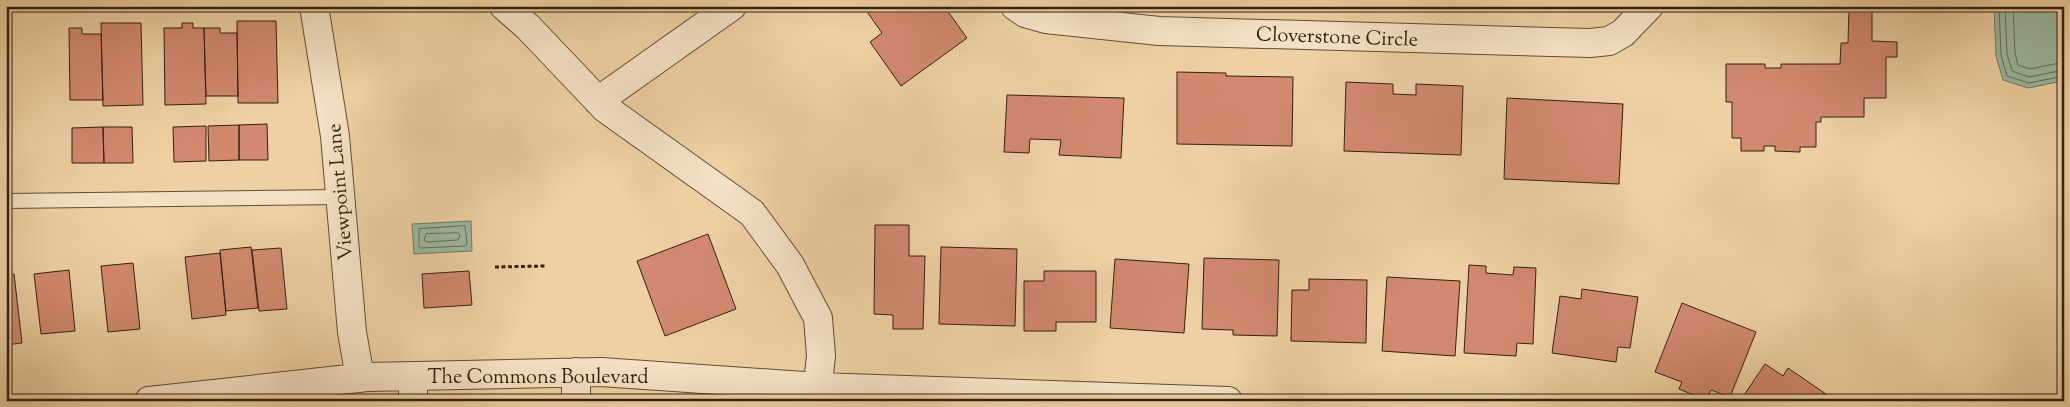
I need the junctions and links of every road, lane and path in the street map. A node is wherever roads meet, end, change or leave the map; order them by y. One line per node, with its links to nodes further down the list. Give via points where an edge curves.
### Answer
1 (314, 6): 8 (street, Viewpoint Lane, via 335,136)
2 (504, 6): 6 (street)
3 (732, 6): 7 (street)
4 (1015, 6): 5 (street, Cloverstone Circle, via 1025,13 1046,19 1159,31 1590,43 1609,41 1623,33)
5 (1649, 6)
6 (528, 17): 7 (street)
7 (598, 101): 15 (street, via 752,213 790,265 818,318 821,356)
8 (340, 197): 9 (lane); 13 (street, Viewpoint Lane, via 352,332)
9 (6, 201)
10 (545, 266): 11 (path)
11 (495, 267)
12 (576, 372): 14 (street, The Commons Boulevard); 15 (street, The Commons Boulevard); 18 (street)
13 (360, 378): 14 (street, The Commons Boulevard); 17 (street, The Commons Boulevard)
14 (413, 388)
15 (817, 394): 16 (street, The Commons Boulevard)
16 (1015, 397): 19 (street, The Commons Boulevard)
17 (149, 401)
18 (576, 401)
19 (1228, 401)

